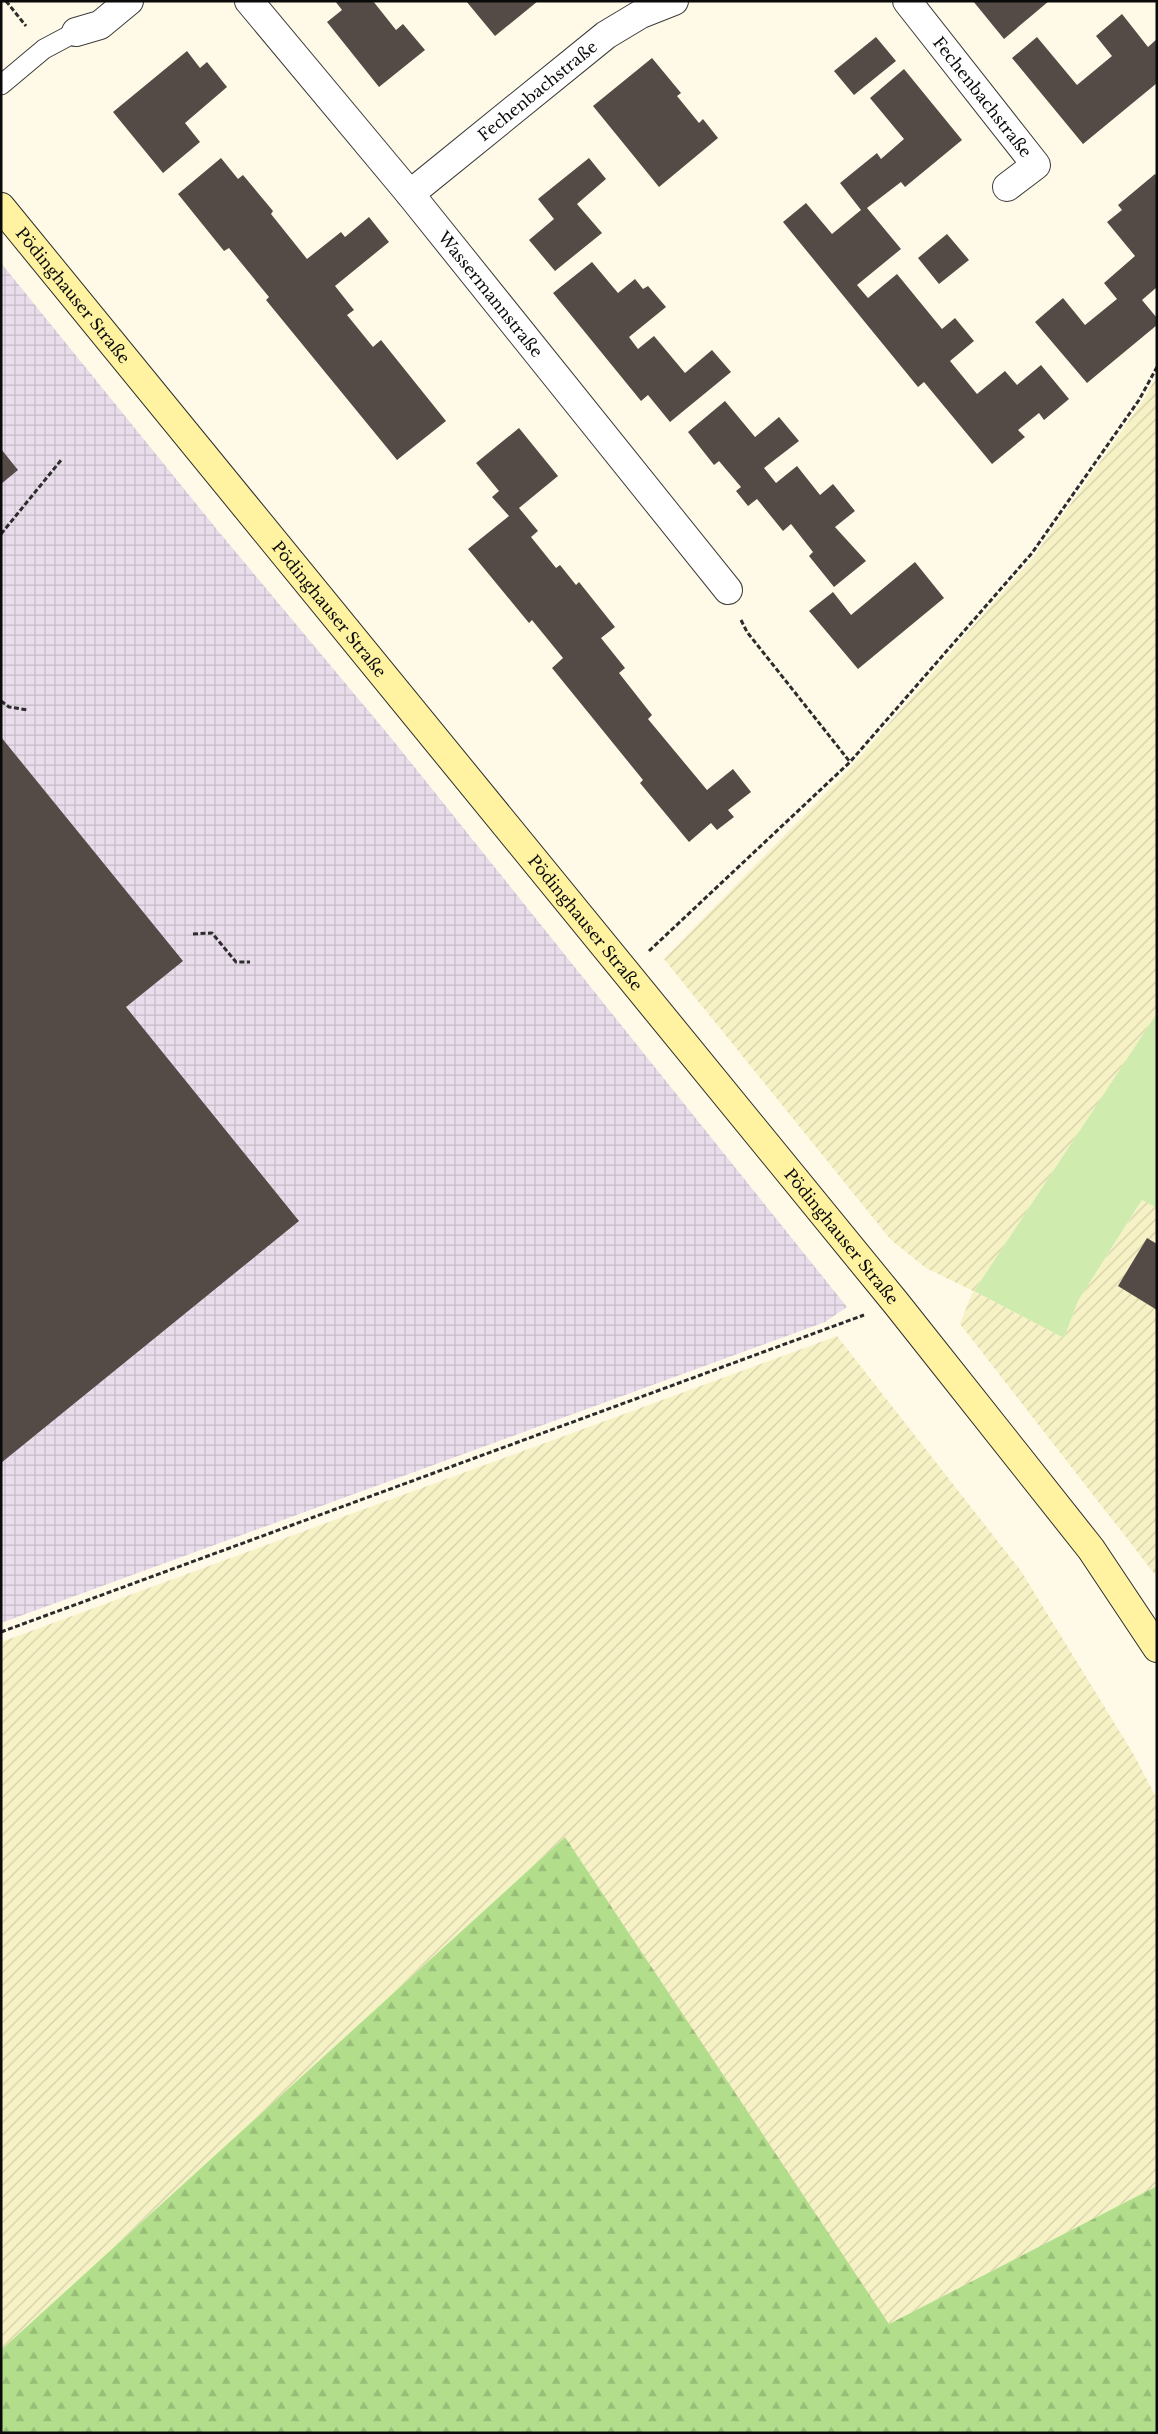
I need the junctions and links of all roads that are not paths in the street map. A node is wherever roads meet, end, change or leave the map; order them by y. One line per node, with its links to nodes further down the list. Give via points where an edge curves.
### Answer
1 (129, 1): 5 (street, via 100,25)
2 (250, 1): 8 (street, Wassermannstraße)
3 (674, 1): 8 (street, Fechenbachstraße, via 641,14 606,35)
4 (907, 1): 7 (street, Fechenbachstraße, via 1036,165)
5 (76, 32): 6 (lane, via 44,49)
6 (1, 85)
7 (1007, 187)
8 (410, 194): 10 (street, Wassermannstraße)
9 (1, 206): 11 (main road, Pödinghauser Straße, via 896,1303 1091,1549)
10 (728, 590)
11 (1157, 1648)

